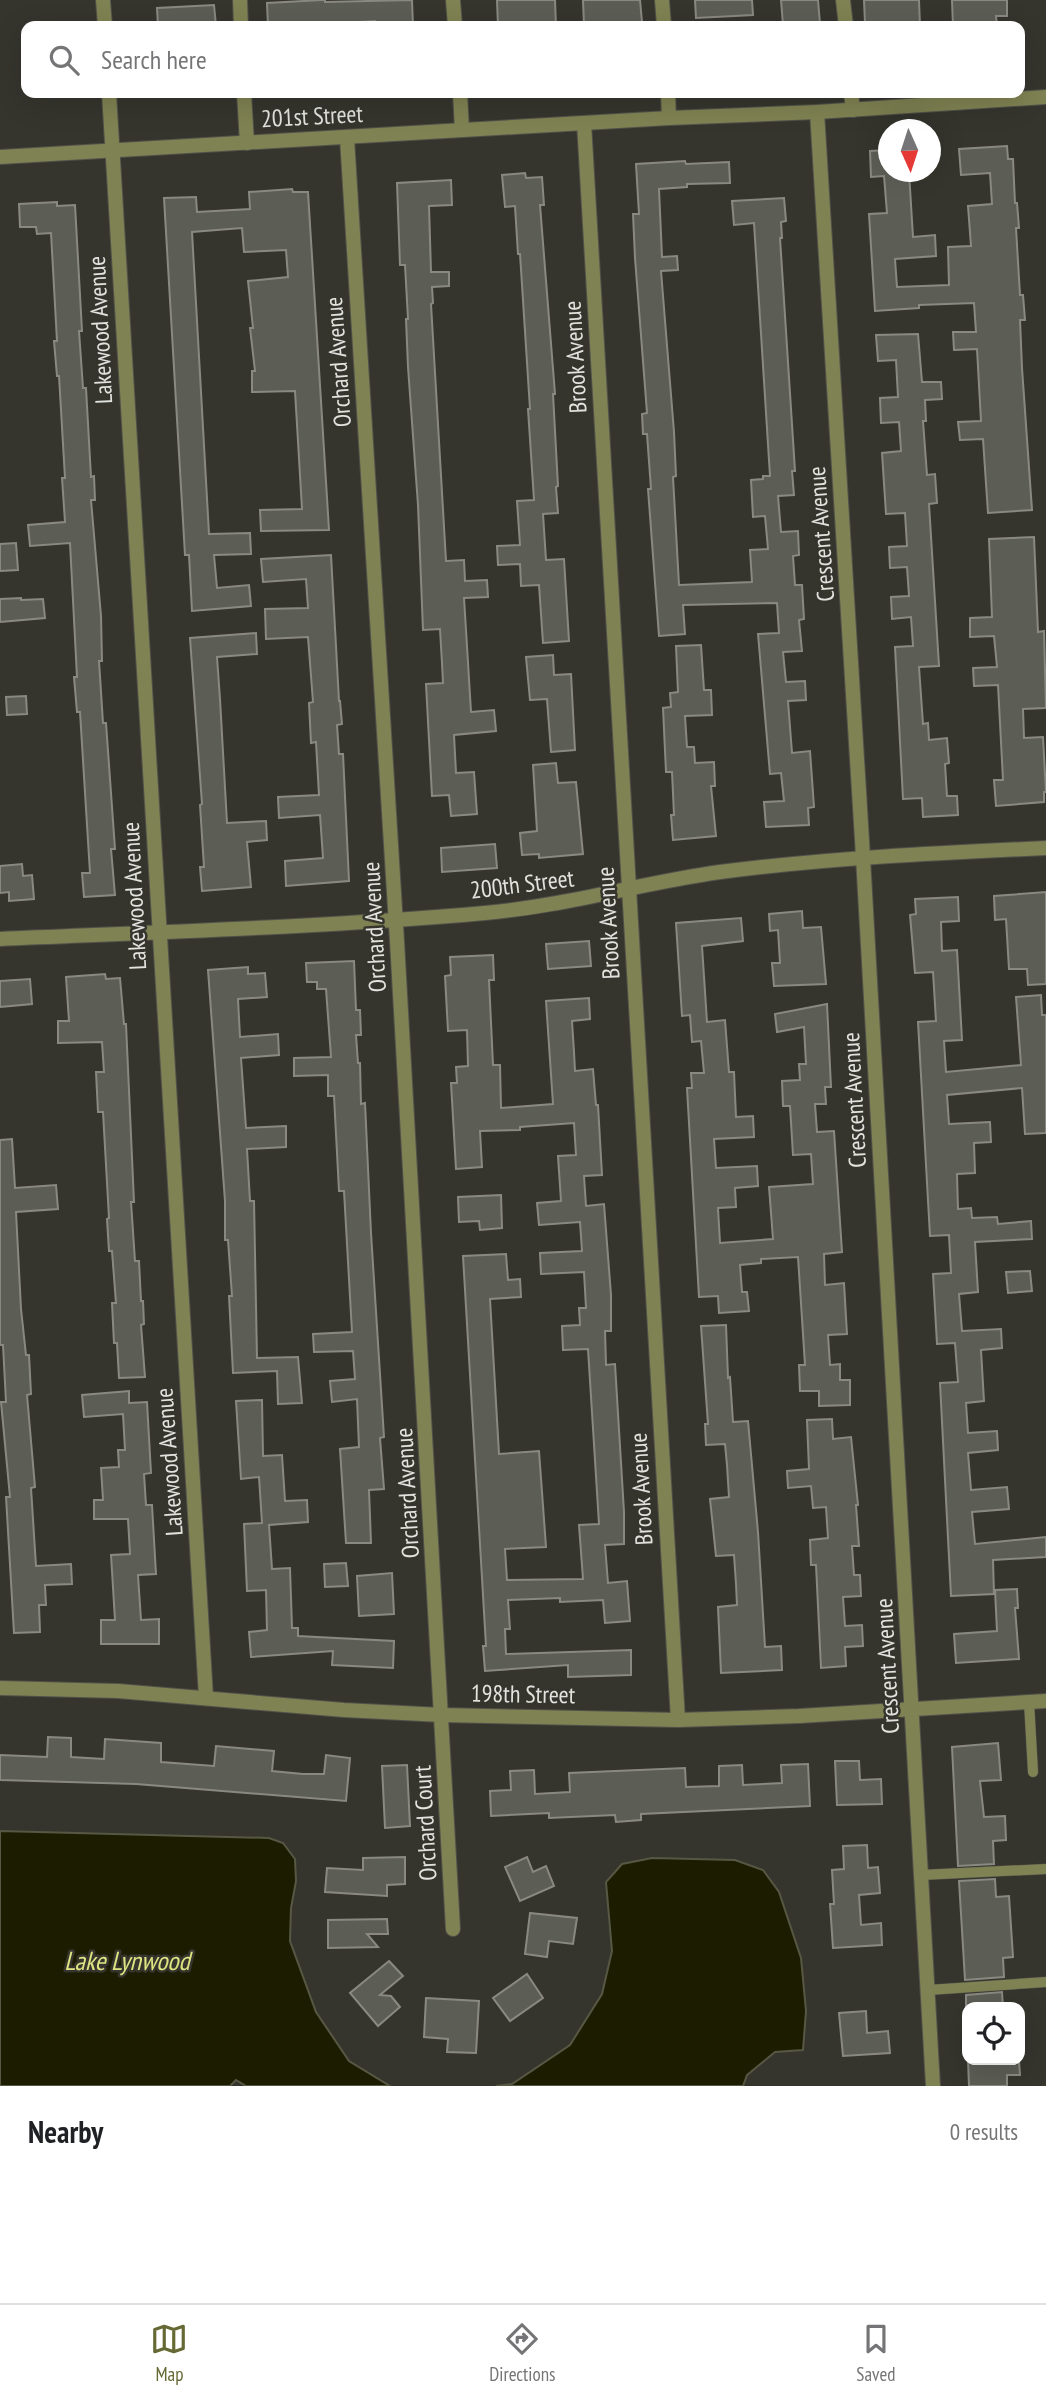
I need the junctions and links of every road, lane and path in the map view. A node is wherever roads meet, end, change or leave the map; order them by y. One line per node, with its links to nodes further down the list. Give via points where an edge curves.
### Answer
1 (103, 0): 6 (street)
2 (240, 0): 7 (street)
3 (453, 0): 8 (street)
4 (662, 0): 9 (street)
5 (843, 0): 10 (street)
6 (105, 21)
7 (241, 21)
8 (455, 21)
9 (664, 21)
10 (845, 21)
11 (1046, 97): 17 (street, 201st Street)
12 (109, 98): 24 (street, Lakewood Avenue)
13 (244, 98): 23 (street)
14 (460, 98): 21 (street)
15 (668, 98): 19 (street)
16 (852, 98): 17 (street)
17 (853, 110): 18 (street, 201st Street)
18 (817, 112): 19 (street, 201st Street); 27 (street, Crescent Avenue)
19 (669, 118): 20 (street, 201st Street)
20 (584, 123): 21 (street, 201st Street); 28 (street, Brook Avenue)
21 (462, 130): 22 (street, 201st Street)
22 (347, 138): 23 (street, 201st Street); 29 (street, Orchard Avenue)
23 (247, 143): 24 (street, 201st Street)
24 (112, 151): 25 (street, 201st Street); 30 (street, Lakewood Avenue)
25 (0, 157)
26 (1046, 848): 27 (street, 200th Street)
27 (863, 857): 28 (street, 200th Street, via 718,873); 36 (street, Crescent Avenue)
28 (629, 890): 29 (street, 200th Street, via 531,907); 38 (street, Brook Avenue)
29 (396, 919): 30 (street, 200th Street); 37 (street, Orchard Avenue)
30 (159, 932): 31 (street, 200th Street); 33 (street, Lakewood Avenue)
31 (0, 939)
32 (0, 1688): 33 (street, 198th Street)
33 (206, 1697): 37 (street, 198th Street)
34 (1046, 1701): 35 (street, 198th Street)
35 (1029, 1702): 36 (street, 198th Street); 39 (lane)
36 (912, 1710): 38 (street, 198th Street); 41 (street, Crescent Avenue)
37 (442, 1715): 38 (street, 198th Street); 42 (street, Orchard Court)
38 (678, 1720)
39 (1032, 1772)
40 (1046, 1868): 41 (lane)
41 (921, 1875): 44 (street, Crescent Avenue)
42 (453, 1929)
43 (1046, 1982): 44 (lane)
44 (928, 1990): 45 (street, Crescent Avenue)
45 (933, 2086)

